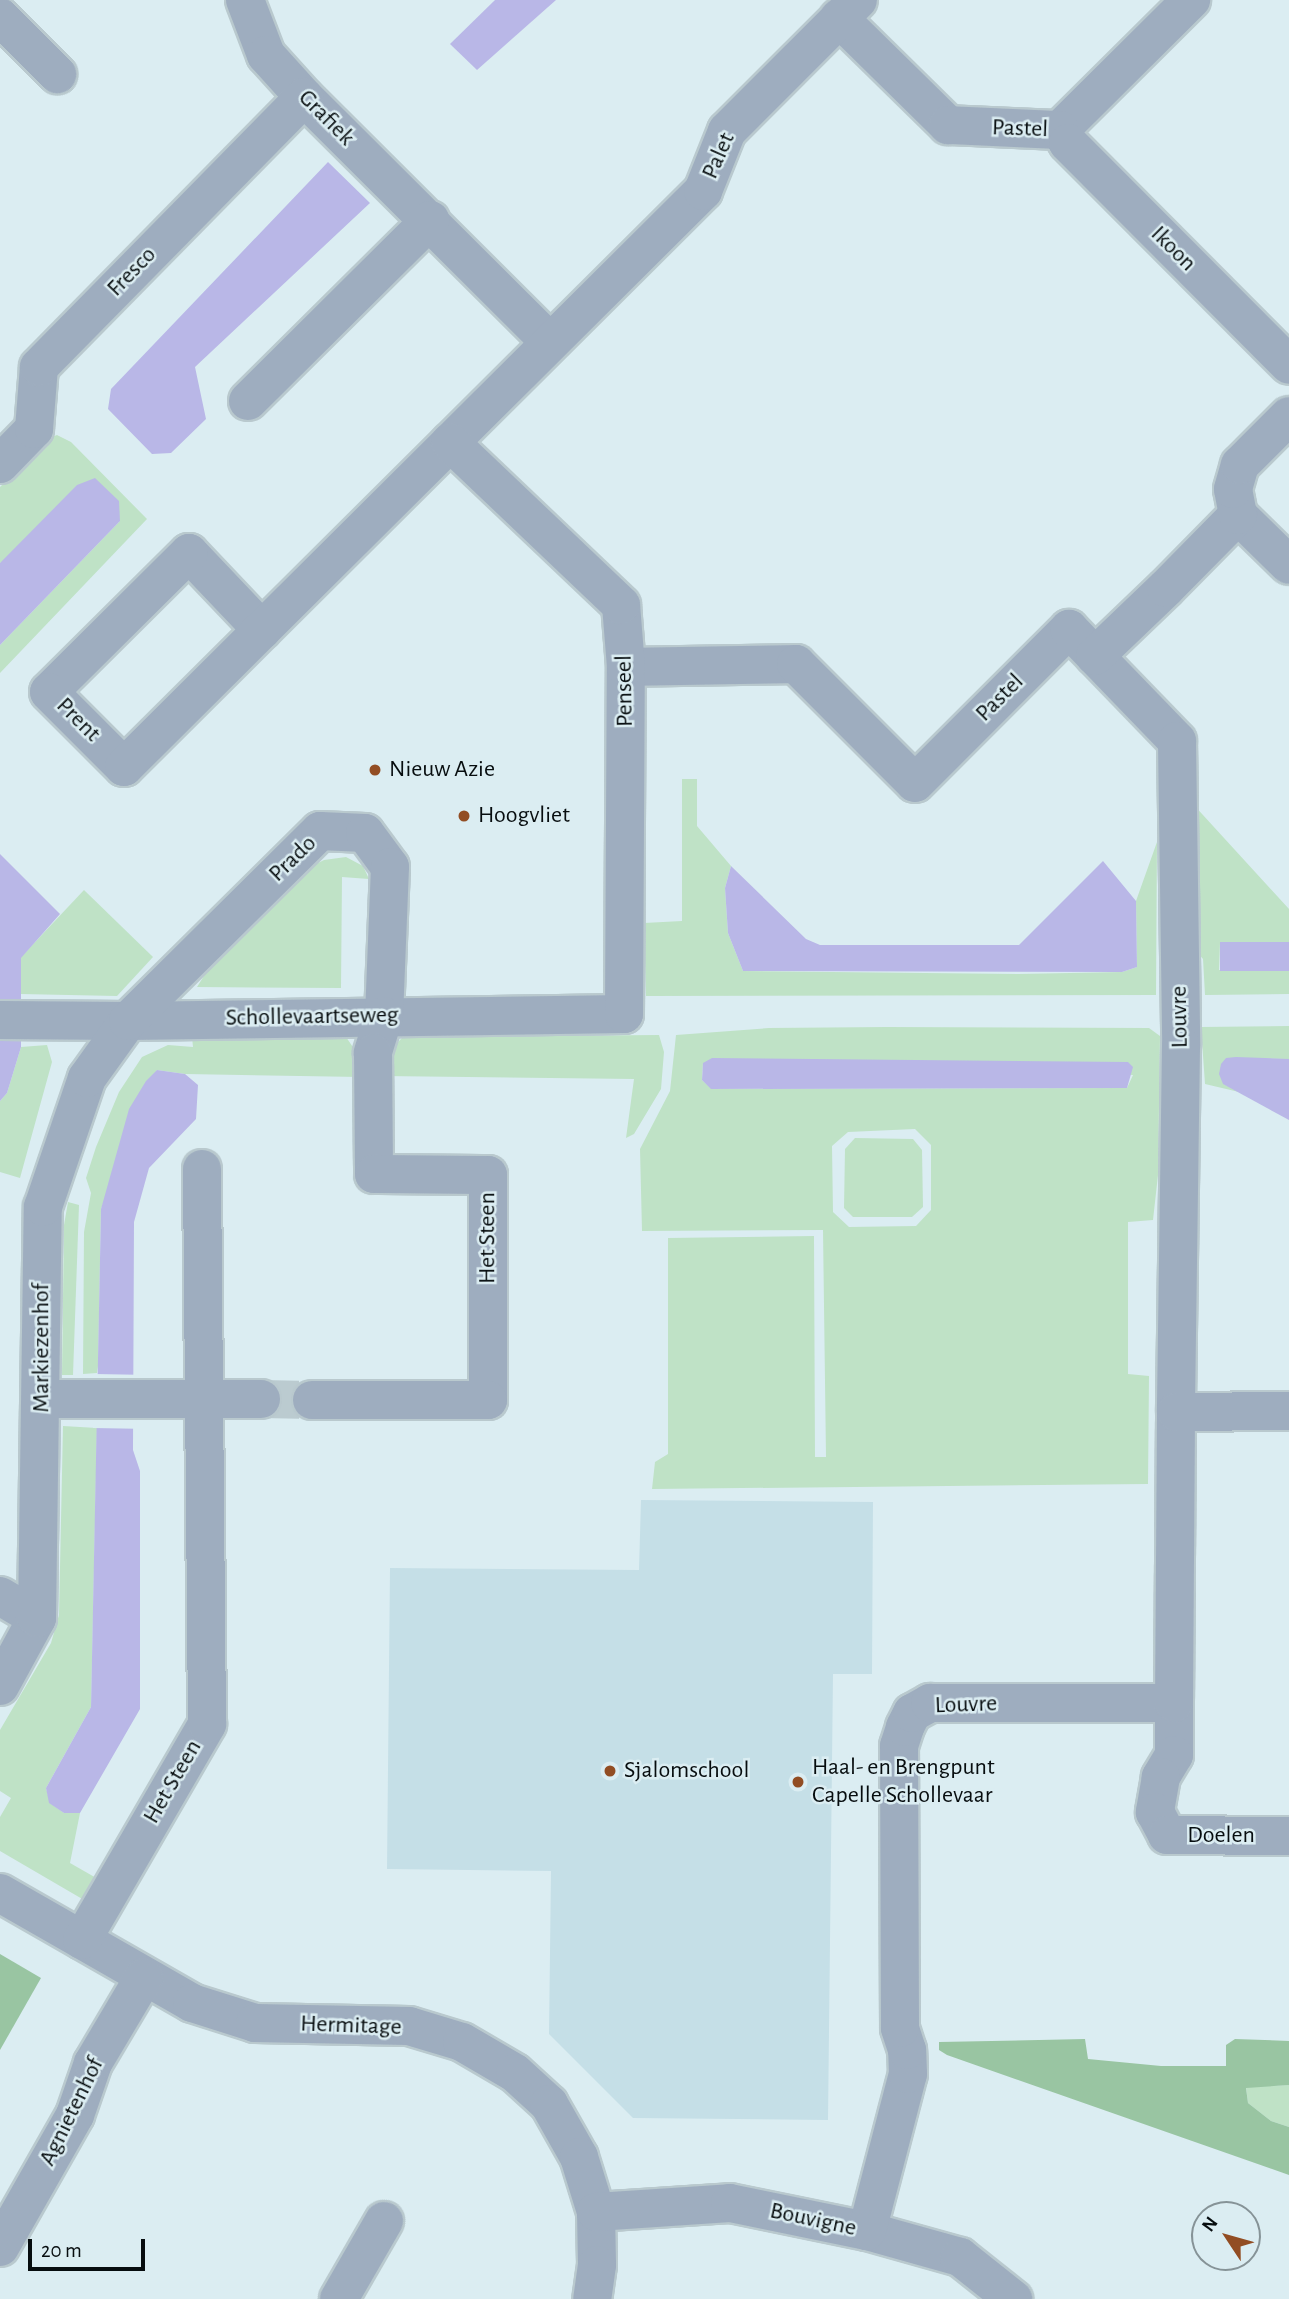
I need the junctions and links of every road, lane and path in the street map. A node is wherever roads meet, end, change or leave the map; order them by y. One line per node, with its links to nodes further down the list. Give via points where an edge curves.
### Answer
1 (245, 0): 6 (street, Grafiek, via 266,55)
2 (1191, 0): 7 (street, Pastel)
3 (848, 9): 7 (street, Pastel, via 947,125); 9 (street, Palet, via 727,131 703,191)
4 (0, 17): 5 (street)
5 (57, 75)
6 (304, 97): 8 (street, Grafiek); 14 (street, Fresco, via 39,367 34,429)
7 (1060, 130): 10 (street, Ikoon)
8 (430, 220): 9 (street, Grafiek); 11 (street)
9 (549, 341): 13 (street, Prent)
10 (1289, 365)
11 (248, 401)
12 (1289, 416): 15 (street, via 1240,465 1233,489)
13 (450, 442): 17 (street, Prent); 19 (street, Penseel, via 621,605)
14 (0, 464)
15 (1238, 515): 16 (street); 18 (street)
16 (1289, 565)
17 (262, 630): 17 (street, Prent, via 190,553 49,692 124,767)
18 (1095, 656): 19 (street, Pastel, via 1069,629 915,783 796,664); 30 (street, Louvre, via 1177,741 1181,1046)
19 (626, 667): 20 (street, Penseel)
20 (624, 1014): 21 (street, Schollevaartseweg)
21 (384, 1016): 23 (street, Schollevaartseweg); 23 (street, Prado, via 390,867 365,833 320,831); 28 (street, Het Steen, via 373,1053 374,1174 488,1175 488,1400)
22 (0, 1020): 23 (street, Schollevaartseweg)
23 (128, 1021): 26 (street, Markiezenhof, via 87,1078 43,1208)
24 (202, 1169): 25 (street, Het Steen)
25 (205, 1398): 26 (street); 27 (street); 37 (street, Het Steen, via 207,1724)
26 (60, 1399): 32 (street, Markiezenhof)
27 (261, 1399)
28 (312, 1401)
29 (1289, 1411): 30 (street)
30 (1176, 1412): 34 (street, Louvre)
31 (0, 1596): 32 (street)
32 (37, 1619): 33 (street, Markiezenhof)
33 (0, 1686)
34 (1174, 1703): 35 (street, Doelen, via 1174,1755 1161,1777 1155,1812 1167,1835); 41 (street, Louvre, via 930,1703 912,1713 899,1746 900,2028 908,2074)
35 (1289, 1836)
36 (0, 1893): 37 (street, Hermitage)
37 (82, 1940): 38 (street, Hermitage)
38 (144, 1977): 39 (street, Hermitage, via 192,2003 255,2023 409,2026 462,2042 515,2073 549,2104 579,2157); 42 (street, Agnietenhof, via 93,2063 75,2115)
39 (596, 2212): 41 (street, Bouvigne, via 730,2203); 44 (street, Hermitage)
40 (384, 2221): 43 (street)
41 (867, 2231): 45 (street, Bouvigne, via 960,2258)
42 (0, 2247)
43 (339, 2299)
44 (592, 2299)
45 (1013, 2299)

